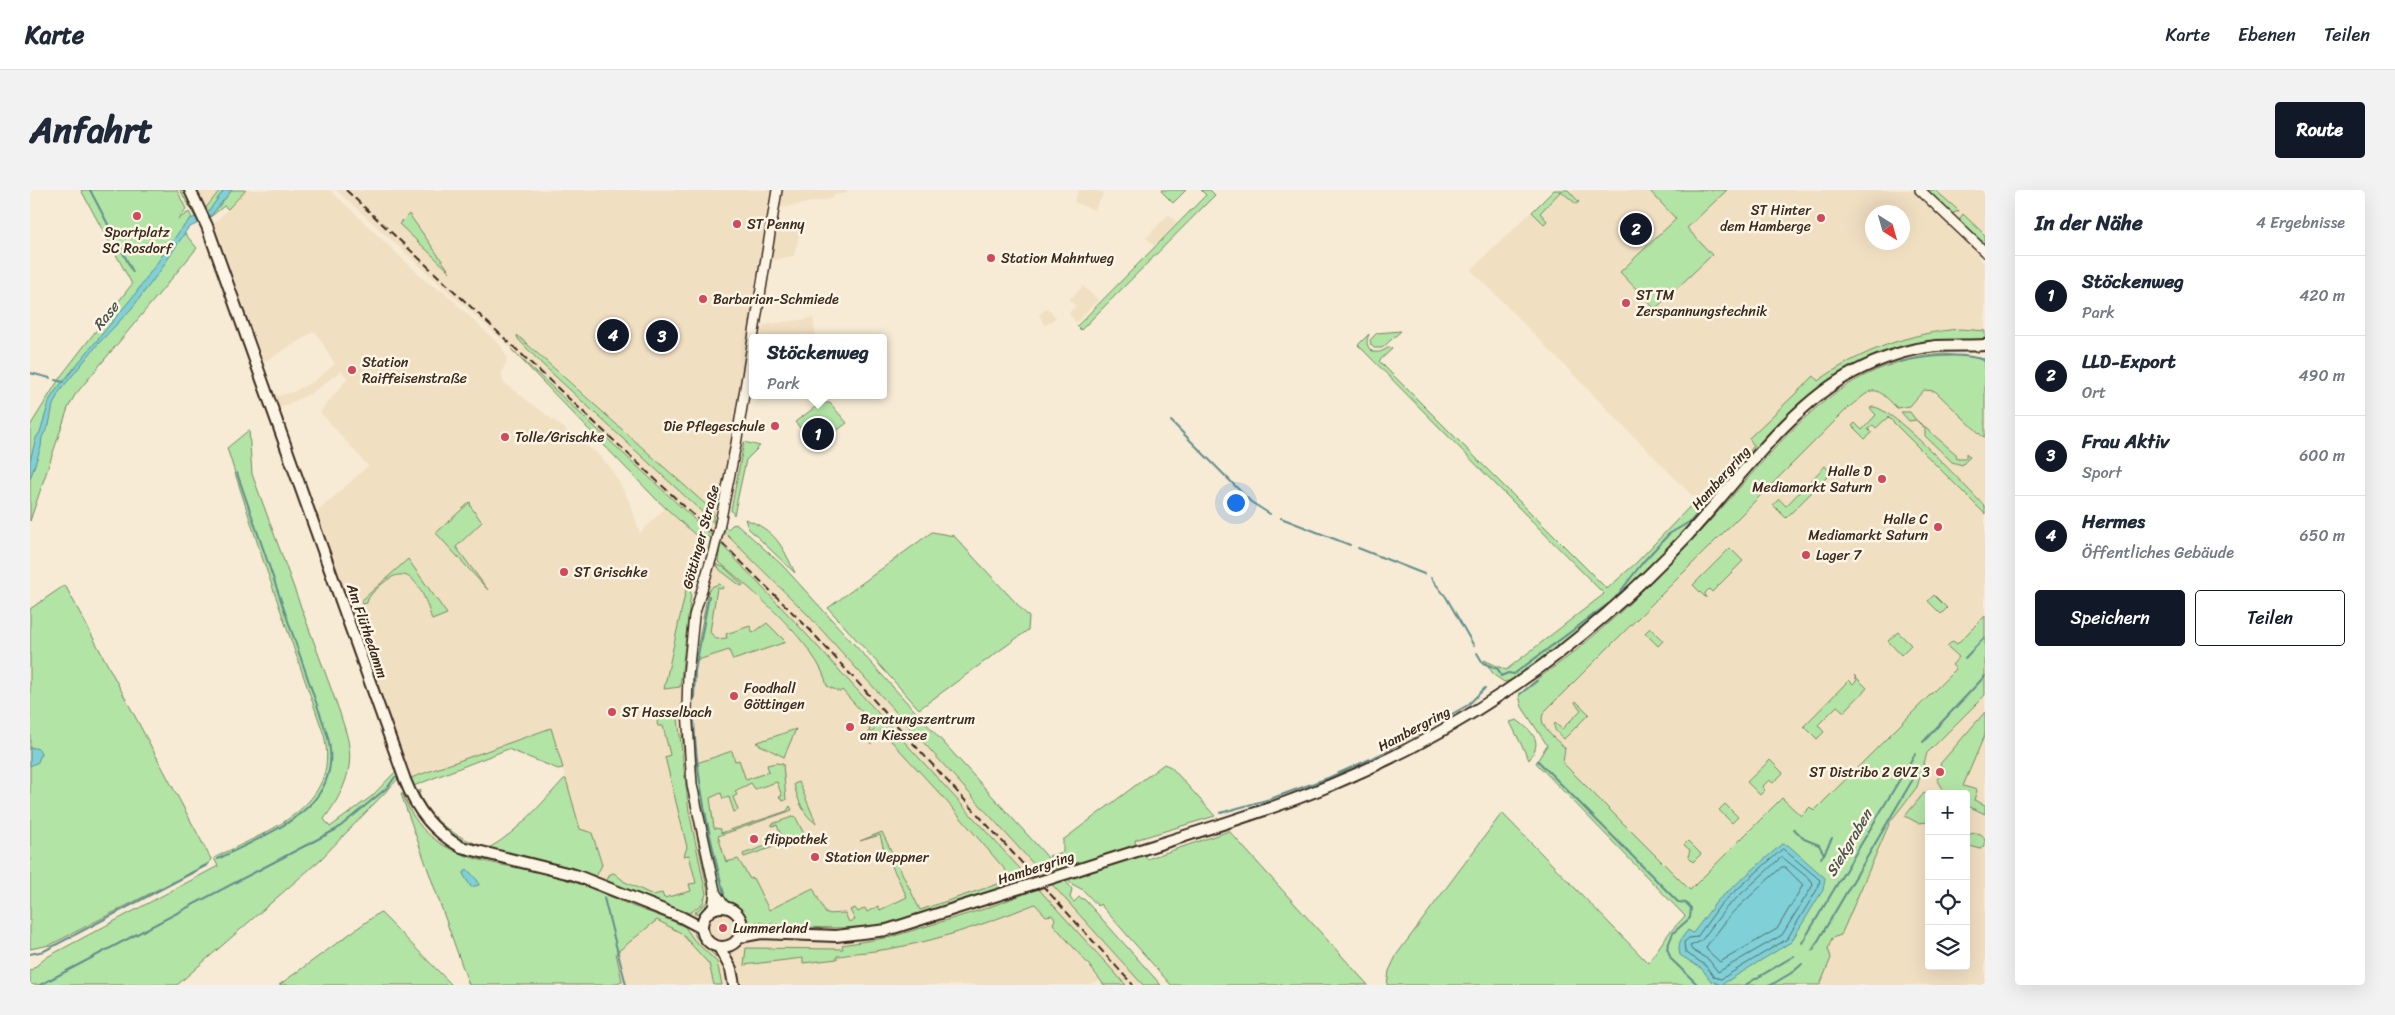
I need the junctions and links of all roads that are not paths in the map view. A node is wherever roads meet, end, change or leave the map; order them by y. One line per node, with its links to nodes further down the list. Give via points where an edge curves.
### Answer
1 (190, 190): 13 (main road, Am Flüthedamm, via 207,226 416,805 436,830 461,847 575,875)
2 (777, 190): 5 (street, Göttinger Straße, bridge)
3 (1920, 190): 4 (street)
4 (1985, 252)
5 (754, 334)
6 (1985, 345): 7 (main road, Hambergring)
7 (1968, 346): 8 (main road, Hambergring); 17 (main road, Hambergring, bridge, via 1928,347 1886,358 1851,374 1819,395 1789,422 1693,530 1622,600 1540,668 1460,720 1398,754 1329,785 887,930 836,936)
8 (1985, 351)
9 (749, 363): 10 (street, Göttinger Straße, bridge, via 722,516 694,616 688,676 692,785)
10 (715, 892): 11 (street, Göttinger Straße); 12 (street, Göttinger Straße)
11 (724, 907): 12 (main road); 15 (main road, Göttinger Straße, via 735,912)
12 (713, 909): 14 (main road)
13 (681, 917): 14 (main road, Am Flüthedamm); 16 (main road, Am Flüthedamm)
14 (705, 917): 16 (main road)
15 (742, 925): 17 (main road, Hambergring); 18 (main road)
16 (702, 928): 20 (main road, via 706,939)
17 (761, 934): 18 (main road, Hambergring)
18 (740, 937): 19 (main road)
19 (731, 945): 20 (main road); 21 (main road)
20 (719, 947): 21 (main road)
21 (731, 969): 22 (main road)
22 (734, 985)

